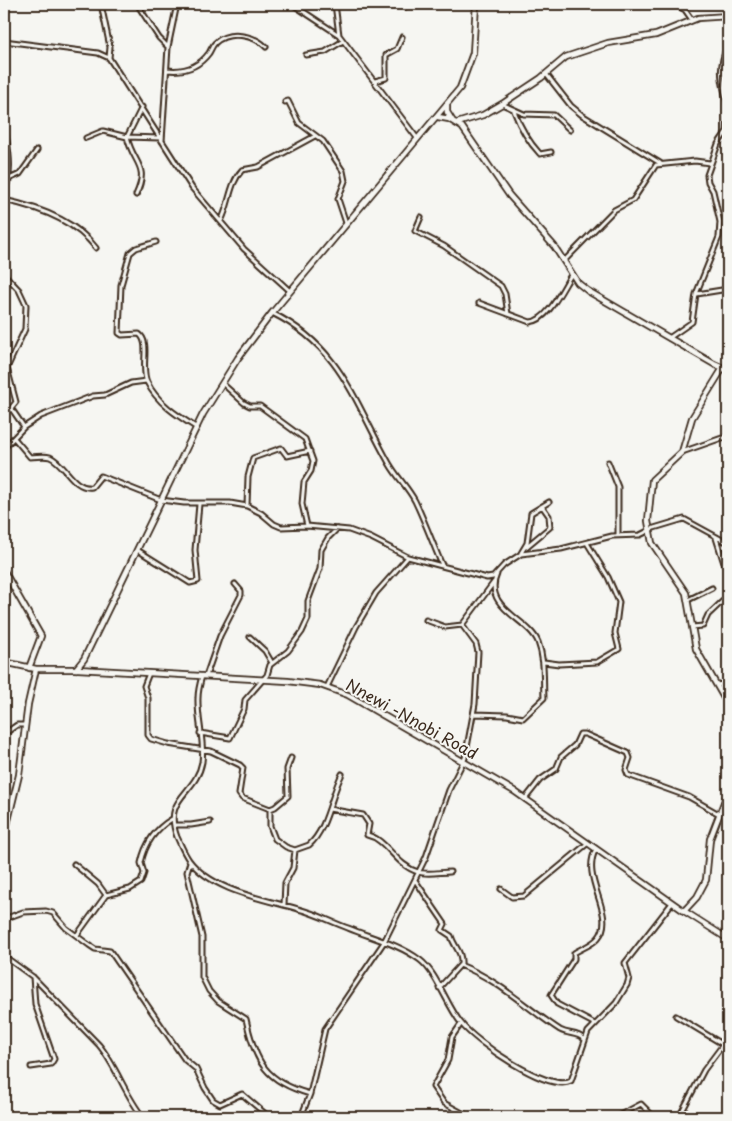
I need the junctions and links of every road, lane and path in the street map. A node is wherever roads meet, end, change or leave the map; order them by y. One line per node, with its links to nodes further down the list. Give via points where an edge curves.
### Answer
1 (103, 4): 19 (street)
2 (137, 4): 16 (street)
3 (177, 4): 16 (street)
4 (292, 4): 11 (street)
5 (335, 4): 11 (street)
6 (470, 4): 8 (street)
7 (674, 4): 10 (street, via 685,10)
8 (476, 5): 26 (main road, via 470,66 460,88)
9 (728, 16): 10 (main road)
10 (692, 20): 21 (main road, via 656,35 608,43 566,57)
11 (339, 35): 14 (street)
12 (402, 37): 22 (street, via 397,49 386,55 386,78)
13 (4, 41): 19 (street, via 98,53)
14 (343, 42): 18 (street, via 325,52); 22 (street)
15 (728, 44): 23 (street, via 720,69)
16 (168, 47): 20 (street)
17 (266, 47): 20 (street, via 254,38 230,37 215,43 209,53 191,68 180,72)
18 (306, 55)
19 (109, 58): 27 (street)
20 (167, 70): 40 (street)
21 (546, 74): 25 (main road); 44 (street, via 576,111)
22 (375, 81): 39 (street)
23 (727, 98): 28 (street)
24 (285, 102): 35 (street, via 290,102 299,122)
25 (502, 104): 29 (street); 32 (main road, via 483,115)
26 (447, 105): 31 (main road); 32 (main road, via 447,112)
27 (142, 107): 37 (street); 38 (street)
28 (728, 108)
29 (514, 110): 34 (street, via 524,114 554,115); 42 (street, via 521,129 540,154)
30 (728, 112): 43 (street, via 727,131)
31 (436, 117): 32 (main road); 39 (main road)
32 (455, 122): 54 (main road)
33 (4, 126): 45 (street)
34 (570, 130)
35 (315, 136): 50 (street, via 258,167 242,170); 51 (street, via 331,150 345,175 338,198)
36 (86, 138): 37 (street, via 103,131)
37 (127, 138): 38 (street); 47 (street, via 141,169 142,183)
38 (160, 138): 40 (street)
39 (417, 138): 51 (main road)
40 (162, 142): 50 (street, via 192,188)
41 (37, 150): 45 (street, via 20,174)
42 (551, 152)
43 (710, 162): 44 (street); 59 (street, via 708,182 713,191 720,231)
44 (660, 163): 54 (street, via 650,172 633,200 614,210)
45 (8, 179): 46 (street)
46 (4, 191)
47 (136, 195)
48 (4, 200): 53 (street, via 60,219 82,232)
49 (421, 217): 62 (street, via 415,231 444,246 501,286)
50 (221, 221): 58 (street, via 262,268)
51 (346, 223): 58 (main road)
52 (156, 242): 65 (street, via 130,253 121,285 119,333 143,337 146,344 143,361)
53 (96, 248)
54 (564, 262): 56 (main road)
55 (4, 274): 67 (street, via 19,290 26,306 25,329 7,368 16,402 10,408 11,412)
56 (571, 275): 62 (street, via 539,319 530,322); 63 (main road, via 588,291)
57 (728, 289): 59 (street)
58 (290, 291): 61 (main road)
59 (696, 294): 63 (street, via 692,322)
60 (479, 303): 62 (street)
61 (272, 313): 66 (main road); 91 (street, via 306,333 330,358 390,465 415,502)
62 (508, 314)
63 (669, 338): 64 (main road)
64 (726, 369): 73 (main road, via 692,418)
65 (146, 381): 67 (street, via 93,396); 68 (street, via 167,408)
66 (222, 384): 68 (main road); 72 (street, via 244,403 260,406 301,434)
67 (24, 426): 69 (street)
68 (196, 428): 75 (main road)
69 (14, 438): 71 (street); 75 (street, via 30,457 45,456 59,462 82,486 92,487 101,476)
70 (728, 438): 73 (street)
71 (4, 448)
72 (310, 452): 78 (street, via 287,456 281,448 253,458 248,477); 80 (street, via 314,466 304,482 302,504)
73 (682, 452): 82 (main road, via 652,480)
74 (608, 462): 83 (street, via 618,487)
75 (161, 500): 77 (street); 88 (main road)
76 (549, 502): 79 (street)
77 (199, 504): 78 (street); 88 (street, via 195,550 198,581 190,583)
78 (247, 506): 80 (street, via 281,527)
79 (542, 506): 87 (street, via 530,513 530,533); 87 (street, via 549,516 550,527)
80 (307, 526): 81 (street)
81 (337, 529): 90 (street, via 371,538); 107 (street, via 322,550 320,569 308,602 308,619 302,632 288,651)
82 (648, 533): 83 (street); 84 (street, via 654,528 686,519); 99 (main road)
83 (618, 535): 85 (street)
84 (716, 537): 86 (street); 94 (street)
85 (587, 543): 89 (street); 106 (street, via 619,602 615,633 618,649 597,662)
86 (728, 543)
87 (525, 549): 89 (street)
88 (139, 550): 104 (main road)
89 (521, 554): 93 (street)
90 (408, 557): 91 (street); 117 (street, via 376,594)
91 (442, 565): 93 (street, via 487,578)
92 (4, 571): 108 (main road, via 41,636)
93 (497, 574): 95 (street)
94 (728, 576)
95 (494, 582): 101 (street); 106 (street, via 498,600 534,636)
96 (235, 584): 113 (street, via 241,595)
97 (712, 588): 99 (street)
98 (728, 596): 102 (street, via 708,615 703,626)
99 (688, 600): 102 (main road)
100 (426, 620): 101 (street, via 446,627)
101 (462, 625): 119 (street, via 478,647)
102 (692, 627): 116 (main road, via 696,649)
103 (250, 637): 107 (street)
104 (84, 659): 110 (main road); 111 (main road)
105 (4, 662): 108 (main road, Nnewi -Nnobi Road)
106 (544, 662): 119 (street, via 544,698 524,718)
107 (272, 663): 114 (street, via 267,676)
108 (29, 668): 109 (main road, Nnewi -Nnobi Road)
109 (36, 669): 110 (main road, Nnewi -Nnobi Road); 120 (main road)
110 (76, 669): 111 (main road, Nnewi -Nnobi Road)
111 (87, 670): 112 (main road, Nnewi -Nnobi Road)
112 (149, 673): 113 (main road, Nnewi -Nnobi Road); 123 (street, via 144,686 148,698 150,739)
113 (204, 676): 114 (main road, Nnewi -Nnobi Road); 121 (street, via 197,696)
114 (262, 679): 117 (main road, Nnewi -Nnobi Road); 121 (street, via 245,700 230,738)
115 (728, 682): 116 (street)
116 (717, 686): 118 (main road)
117 (327, 687): 125 (main road, Nnewi -Nnobi Road, via 367,704)
118 (728, 705)
119 (474, 714): 125 (street)
120 (25, 725): 122 (street, via 17,725); 135 (main road, via 19,775)
121 (200, 733): 123 (street)
122 (4, 734)
123 (202, 749): 129 (street, via 242,766 240,796); 132 (street, via 202,763 196,778 174,807)
124 (291, 758): 129 (street, via 286,768 288,796 276,808)
125 (464, 761): 128 (main road, Nnewi -Nnobi Road); 141 (street, via 452,782)
126 (342, 774): 130 (street)
127 (728, 792): 131 (main road)
128 (526, 799): 131 (street, via 540,780 556,769 561,757 582,733 626,752 630,758 626,770 628,775 689,796); 136 (main road, Nnewi -Nnobi Road)
129 (270, 809): 138 (street, via 270,826 276,839)
130 (329, 809): 138 (street, via 313,843); 141 (street, via 363,815 369,824 367,835 380,840 394,857)
131 (719, 814): 148 (main road, via 708,848 706,880)
132 (172, 819): 134 (street); 145 (street, via 160,827 149,841 140,863 144,873 141,882 130,889)
133 (210, 822): 134 (street)
134 (174, 825): 139 (street)
135 (4, 837)
136 (588, 843): 137 (main road, Nnewi -Nnobi Road); 144 (street, via 524,896 512,897)
137 (596, 849): 146 (main road, Nnewi -Nnobi Road); 159 (street, via 590,865 604,916 603,927 597,939 574,953 574,959 551,992 557,1004)
138 (295, 850): 147 (street)
139 (190, 862): 147 (street, via 213,879 246,896); 164 (street, via 187,872 202,937 204,983 218,1001 246,1019 252,1045 270,1076)
140 (74, 864): 145 (street)
141 (419, 872): 142 (street); 143 (street)
142 (450, 872)
143 (415, 880): 152 (street); 154 (street, via 445,924 442,930 451,936 460,951)
144 (501, 889)
145 (106, 895): 150 (street)
146 (672, 903): 148 (main road, Nnewi -Nnobi Road); 159 (street, via 625,963 629,978 627,985 616,1003)
147 (284, 905): 152 (street)
148 (684, 911): 151 (main road, Nnewi -Nnobi Road)
149 (4, 920): 150 (street, via 23,912 46,911 53,913)
150 (76, 935): 166 (street, via 95,949 110,951 178,1051 196,1069 213,1100 220,1104 242,1094)
151 (728, 939)
152 (384, 942): 156 (street, via 408,951 422,962); 164 (street, via 325,1029)
153 (4, 956): 155 (street)
154 (460, 965): 156 (street); 161 (street, via 503,987 562,1031 578,1034)
155 (34, 977): 163 (street, via 35,1004 54,1059 51,1064); 165 (street, via 108,1056 123,1089)
156 (438, 988): 158 (street)
157 (676, 1016): 162 (street)
158 (461, 1024): 161 (street, via 484,1046 531,1073 564,1082 574,1078); 168 (street, via 452,1037 448,1060 433,1087 444,1103)
159 (595, 1024): 161 (street)
160 (728, 1039): 162 (street)
161 (584, 1040)
162 (724, 1045): 171 (street, via 704,1070)
163 (30, 1067)
164 (310, 1094): 167 (street)
165 (143, 1117)
166 (268, 1117)
167 (301, 1117)
168 (470, 1117)
169 (616, 1117): 170 (street, via 641,1104)
170 (654, 1117)
171 (679, 1117)

